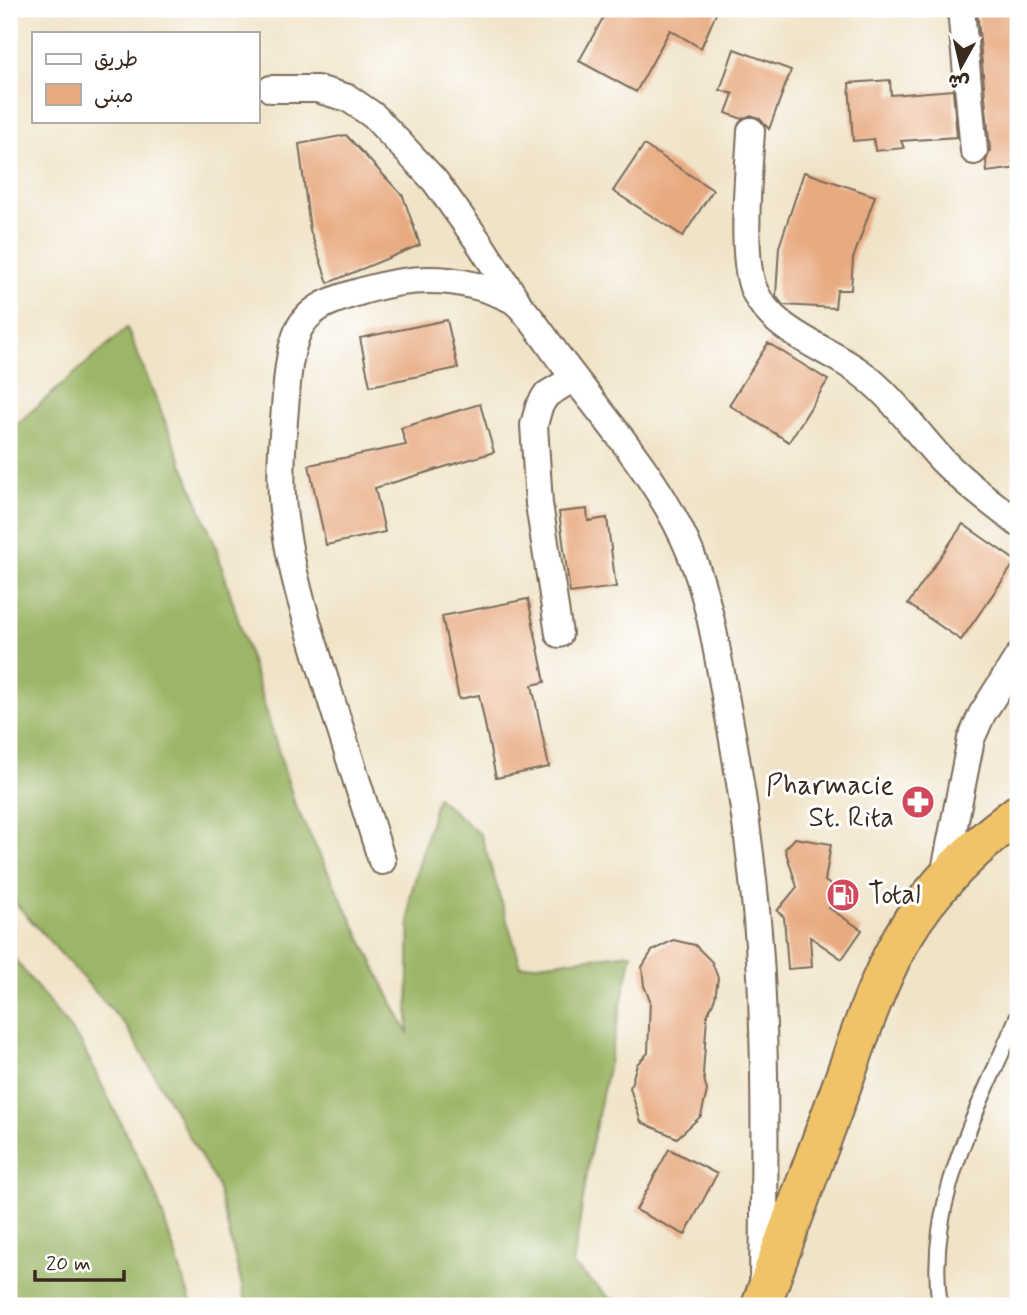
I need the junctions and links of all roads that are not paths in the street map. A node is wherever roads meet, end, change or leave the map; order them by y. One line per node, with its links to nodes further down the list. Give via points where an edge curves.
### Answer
1 (961, 9): 4 (street)
2 (271, 89): 5 (street, via 317,89 348,98 374,116 435,181)
3 (751, 131): 7 (street, via 747,250 753,287 765,311 880,387 945,462)
4 (974, 151)
5 (517, 302): 6 (street); 11 (street, via 450,281 398,280 325,303 302,322 295,338 283,432 283,514 298,592)
6 (574, 378): 8 (street, via 546,394 534,425 539,504); 14 (street, via 608,419 676,524 698,573 714,636 741,785 761,973 766,1136)
7 (1018, 523)
8 (559, 634)
9 (1018, 657): 12 (street, via 971,739)
10 (1018, 814): 12 (highway, via 974,850)
11 (382, 861)
12 (942, 885): 14 (highway, via 892,955)
13 (1018, 1015): 15 (lane, via 974,1115 946,1195 936,1249)
14 (762, 1304)
15 (940, 1306)

